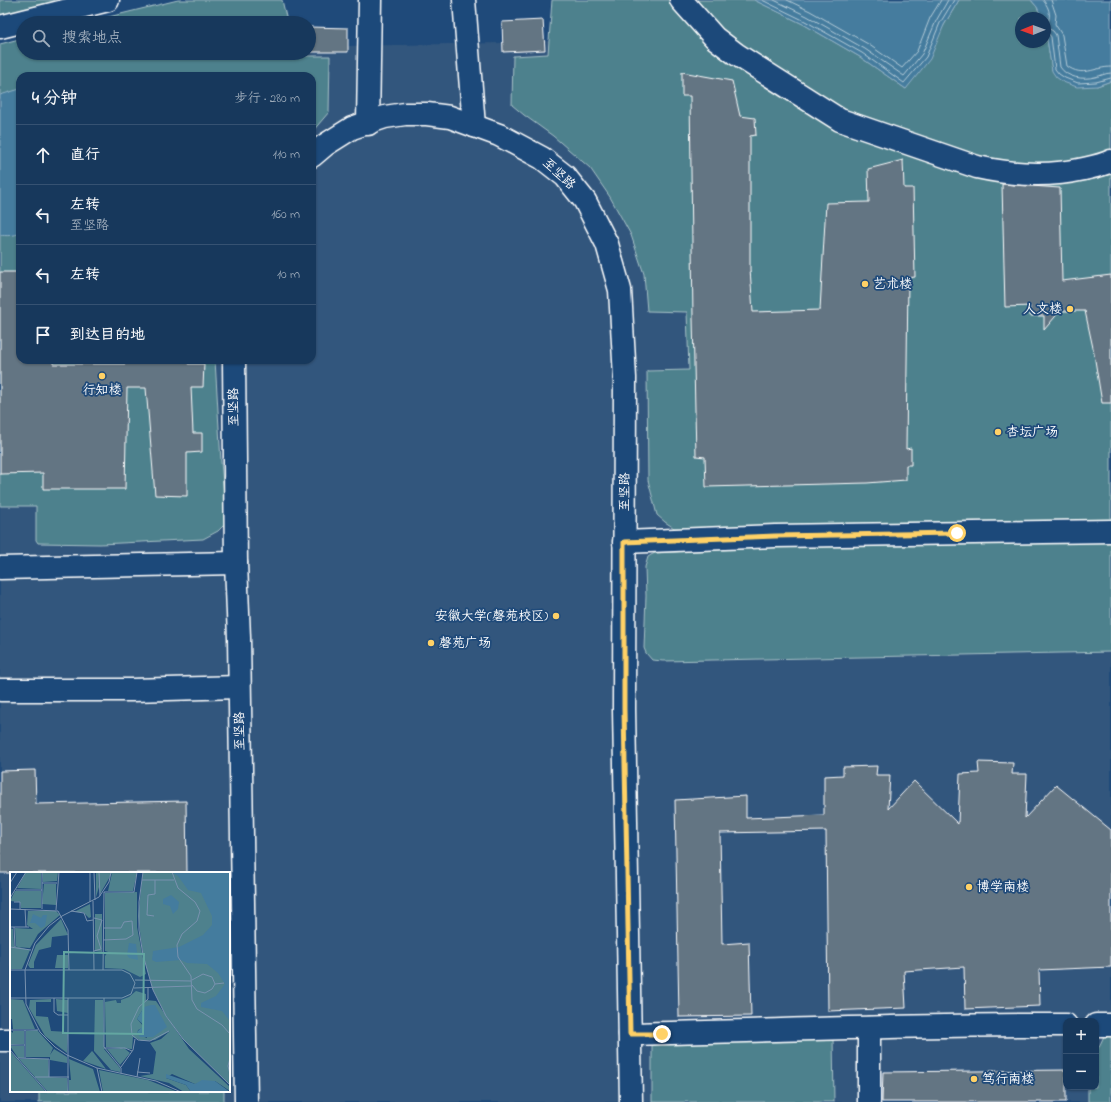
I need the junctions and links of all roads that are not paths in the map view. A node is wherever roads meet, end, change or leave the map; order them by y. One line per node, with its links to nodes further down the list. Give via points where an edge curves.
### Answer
1 (108, 0): 5 (street)
2 (370, 0): 8 (street)
3 (464, 0): 9 (street)
4 (681, 0): 11 (street, via 715,38 736,54 840,120 977,167 999,172 1067,172)
5 (44, 16)
6 (16, 23): 7 (street)
7 (0, 27)
8 (368, 124): 9 (street, 至坚路, via 385,117 427,114); 10 (street, 至坚路, via 352,128)
9 (474, 126): 14 (street, 至坚路, via 499,135 542,158 565,176 585,201 607,244 620,290 626,436)
10 (316, 153)
11 (1111, 161)
12 (234, 364): 15 (street, 至坚路)
13 (1111, 531): 14 (street, via 783,536)
14 (624, 542): 23 (street, 至坚路, via 624,709)
15 (236, 563): 16 (street); 17 (street, 至坚路)
16 (0, 568)
17 (239, 687): 18 (street); 24 (street, 至坚路)
18 (0, 690)
19 (1063, 1025): 22 (street)
20 (1099, 1025): 21 (street)
21 (1111, 1025)
22 (869, 1028): 23 (street); 27 (street)
23 (630, 1034): 26 (street, 至坚路)
24 (237, 1039): 25 (street, 至坚路)
25 (246, 1102)
26 (630, 1102)
27 (869, 1102)

